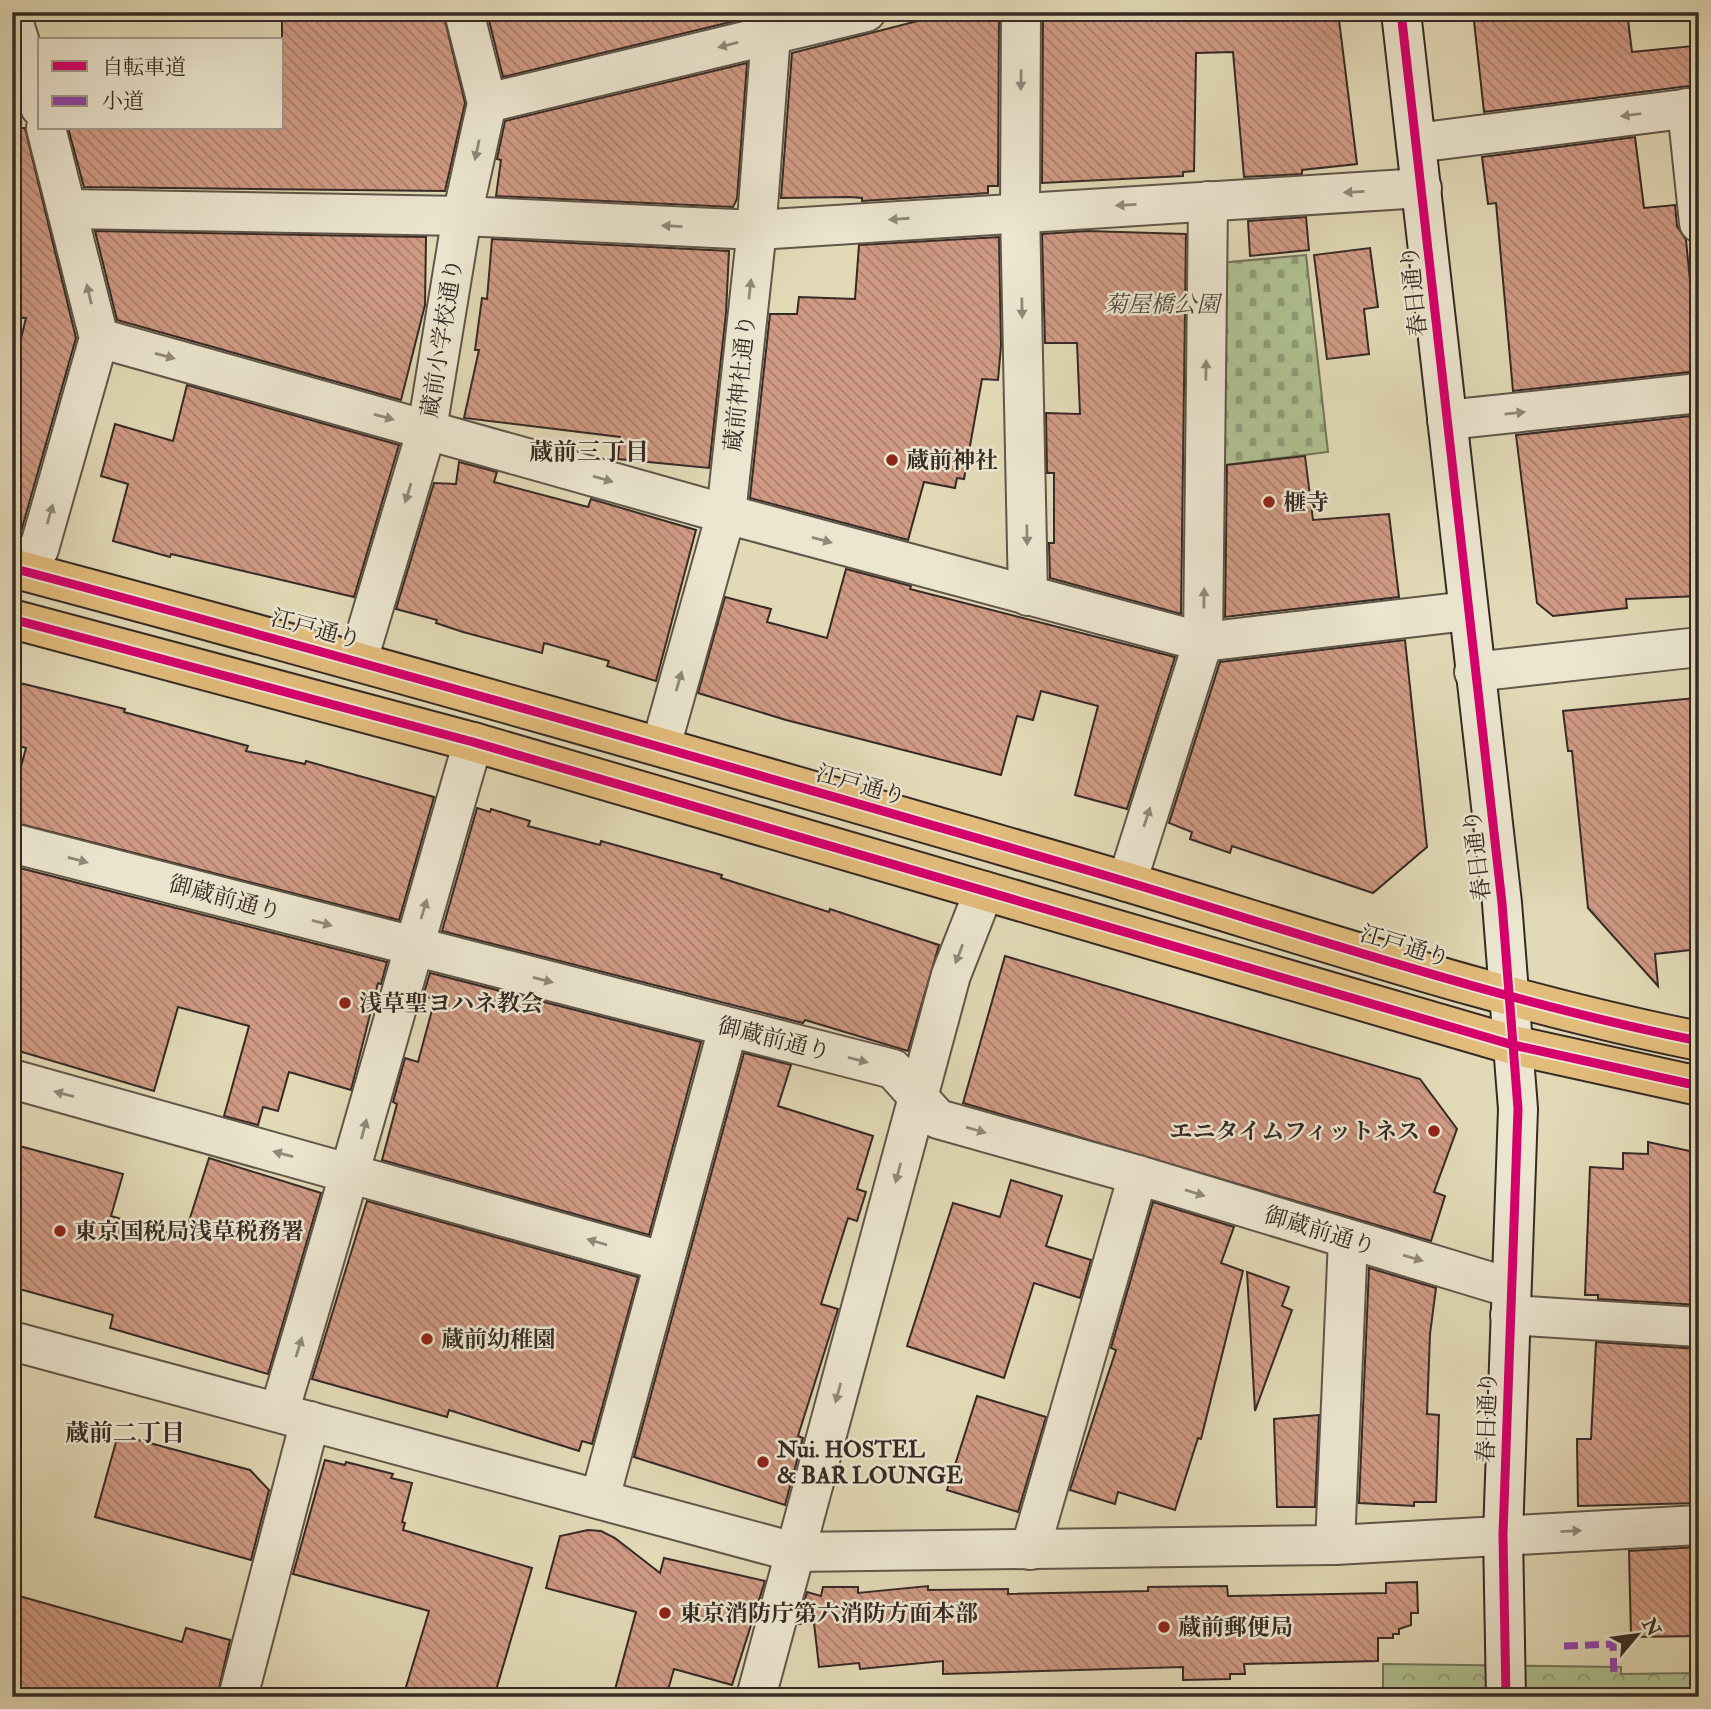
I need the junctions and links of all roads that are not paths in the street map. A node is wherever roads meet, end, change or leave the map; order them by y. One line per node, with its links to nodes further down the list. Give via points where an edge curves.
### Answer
1 (464, 12): 8 (street, 蔵前小学校通り)
2 (866, 12): 6 (street)
3 (1021, 12): 15 (street, one-way to 15)
4 (1405, 13): 11 (street, 春日通り)
5 (12, 17): 7 (street)
6 (767, 23): 8 (street, one-way to 8); 18 (street, 蔵前神社通り)
7 (38, 101)
8 (487, 103): 16 (street, 蔵前小学校通り, one-way to 16)
9 (1693, 107): 11 (street, one-way to 11); 17 (street)
10 (47, 130): 14 (street)
11 (1416, 143): 12 (street, 春日通り)
12 (1422, 188): 13 (street, one-way to 13); 21 (street, 春日通り)
13 (1208, 201): 15 (street, one-way to 15); 28 (street, one-way to 13)
14 (69, 209): 16 (street); 19 (street, one-way to 14)
15 (1020, 211): 18 (street, one-way to 18); 25 (street, one-way to 25)
16 (461, 216): 18 (street, one-way to 16); 22 (street, 蔵前小学校通り)
17 (1699, 223)
18 (756, 230): 23 (street, 蔵前神社通り, one-way to 18)
19 (99, 338): 22 (street, one-way to 22); 24 (street, one-way to 19, via 40,549)
20 (1699, 393): 21 (street, one-way to 20)
21 (1447, 420): 26 (street, 春日通り)
22 (427, 429): 23 (street, one-way to 23); 30 (street, 蔵前小学校通り, one-way to 30)
23 (726, 514): 25 (street, one-way to 25); 33 (street, 蔵前神社通り, one-way to 23)
24 (12, 566): 30 (highway, 江戸通り)
25 (1028, 596): 28 (street)
26 (1467, 611): 28 (street); 31 (street, 春日通り)
27 (12, 619): 32 (highway)
28 (1203, 642): 35 (street, one-way to 28)
29 (1699, 647): 31 (street)
30 (358, 660): 33 (highway, 江戸通り)
31 (1474, 672): 38 (street, 春日通り)
32 (473, 742): 36 (highway); 37 (street, one-way to 32)
33 (661, 746): 35 (highway, 江戸通り)
34 (12, 843): 37 (street, 御蔵前通り, one-way to 37)
35 (1127, 882): 38 (highway, 江戸通り)
36 (984, 891): 41 (highway); 44 (street, one-way to 44, via 951,975)
37 (412, 946): 39 (street, 御蔵前通り, one-way to 39); 45 (street, one-way to 37)
38 (1509, 998): 40 (highway, 江戸通り); 41 (street, 春日通り)
39 (729, 1027): 44 (street, 御蔵前通り, one-way to 44, via 893,1069); 48 (street)
40 (1699, 1041)
41 (1513, 1045): 43 (highway); 49 (street, 春日通り, via 1519,1126)
42 (12, 1079): 45 (street, one-way to 42)
43 (1699, 1086)
44 (919, 1098): 46 (street, 御蔵前通り, one-way to 46, via 938,1119); 58 (street, one-way to 58)
45 (352, 1173): 48 (street, one-way to 45); 52 (street, one-way to 45)
46 (1138, 1175): 47 (street, 御蔵前通り, one-way to 47); 57 (street)
47 (1348, 1240): 49 (street, 御蔵前通り, one-way to 49); 56 (street)
48 (662, 1261): 53 (street)
49 (1511, 1301): 50 (street, 御蔵前通り); 55 (street, 春日通り)
50 (1699, 1327)
51 (12, 1341): 52 (street)
52 (295, 1416): 53 (street); 60 (street)
53 (600, 1498): 58 (street)
54 (1699, 1525): 55 (street, one-way to 54)
55 (1503, 1535): 56 (street); 59 (street, 春日通り)
56 (1335, 1545): 57 (street)
57 (1030, 1550): 58 (street)
58 (794, 1552): 61 (street)
59 (1506, 1679)
60 (237, 1697)
61 (756, 1697)

